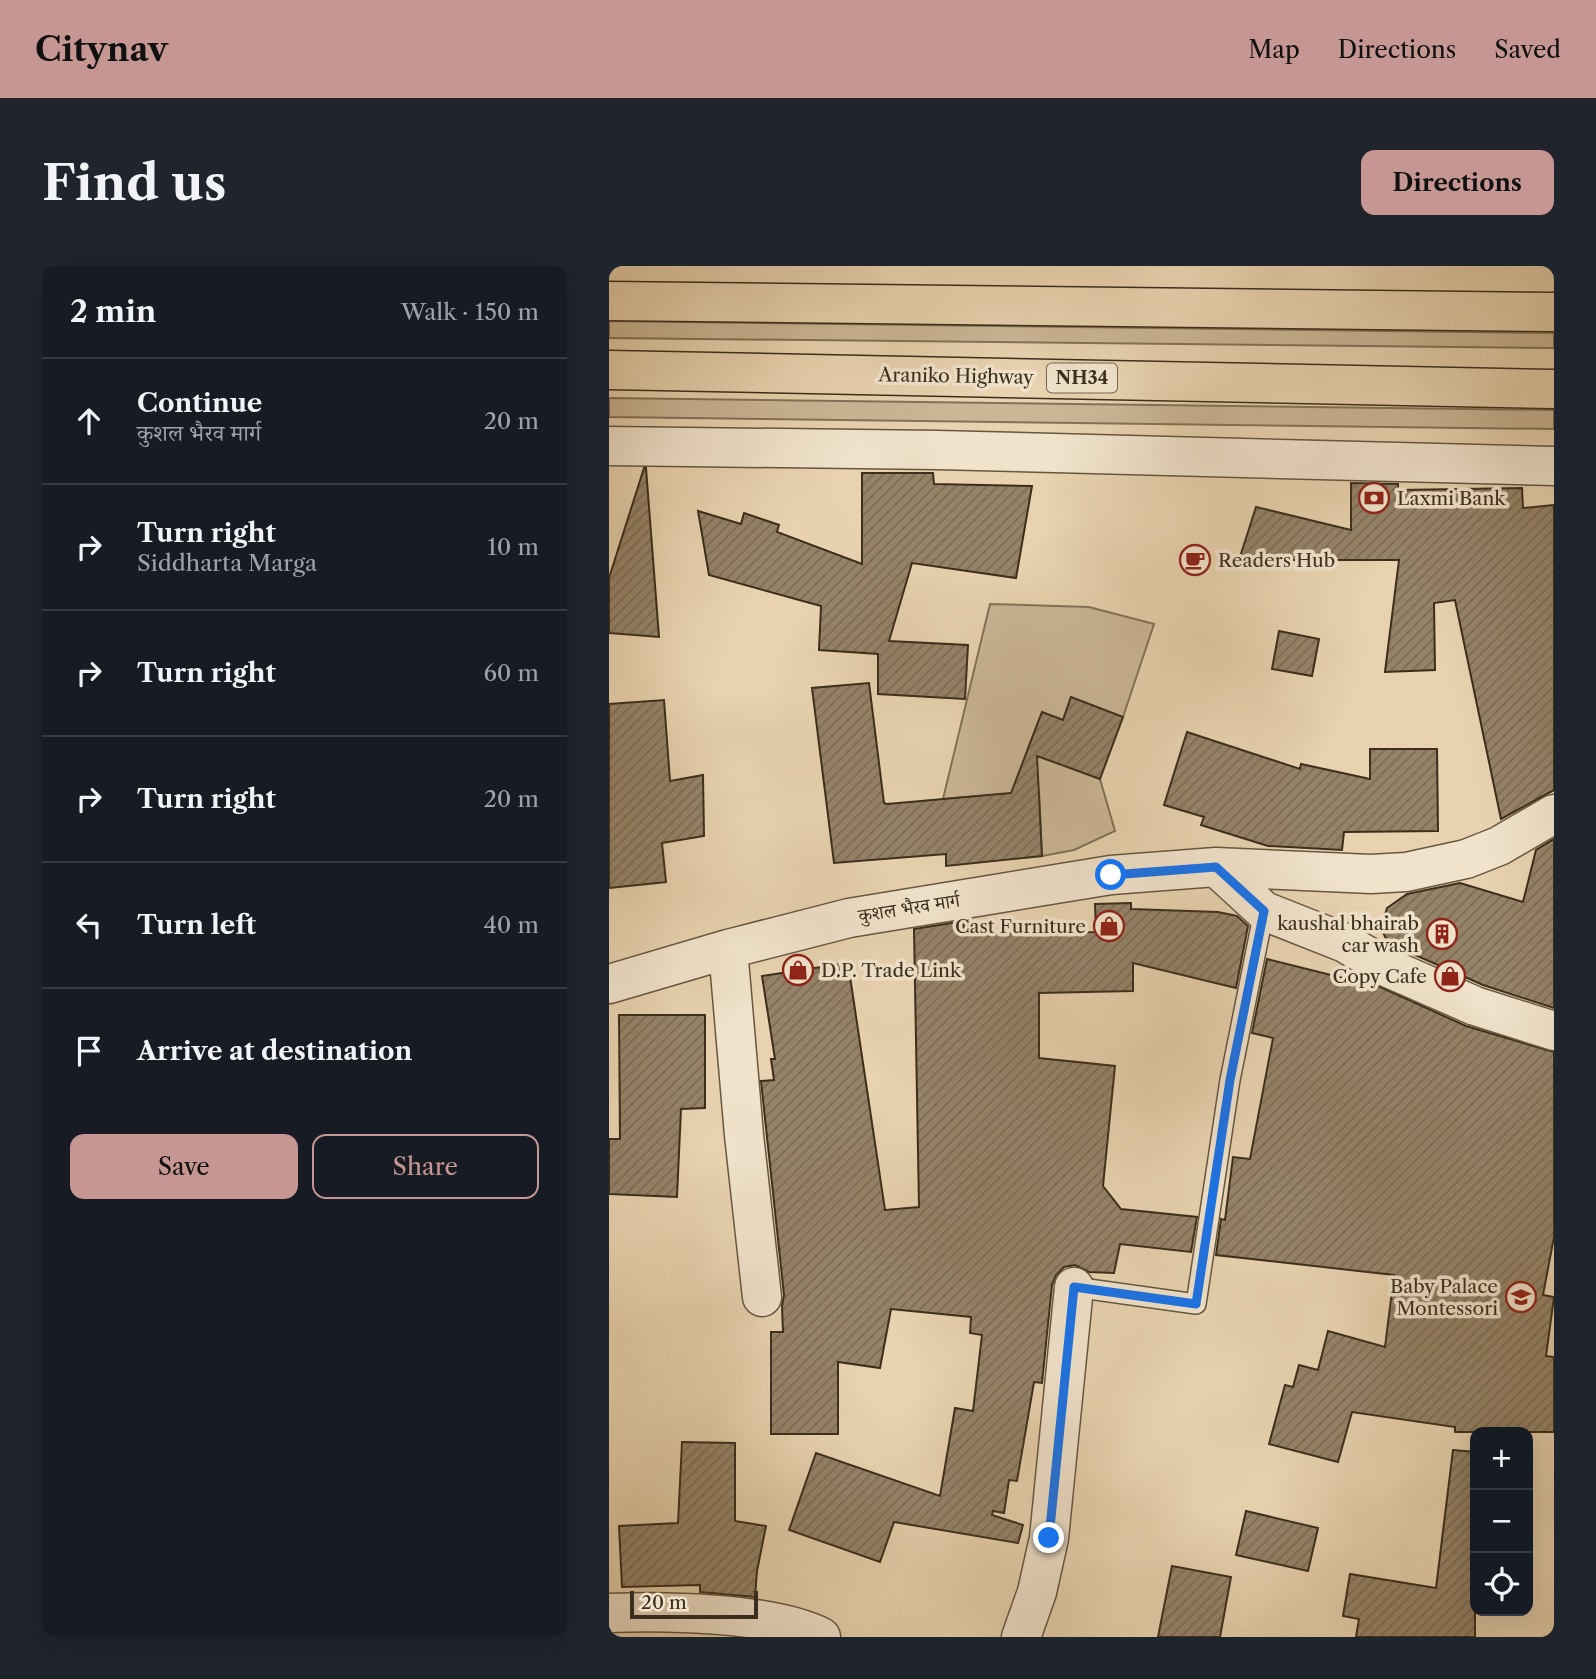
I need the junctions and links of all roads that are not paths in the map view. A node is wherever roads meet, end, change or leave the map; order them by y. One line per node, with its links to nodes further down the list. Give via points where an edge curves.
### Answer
1 (609, 301): 2 (highway)
2 (1554, 312)
3 (609, 370): 4 (highway, Araniko Highway / NH34)
4 (1554, 389)
5 (609, 446): 6 (street)
6 (1554, 466)
7 (1554, 814): 8 (street, कुशल‌ भैरव मार्ग, via 1466,859 1406,872)
8 (1216, 867): 9 (street); 10 (street, कुशल‌ भैरव मार्ग, via 1111,875 926,905 849,918)
9 (1264, 911): 12 (street, via 1345,943 1385,967 1475,1006); 13 (lane, via 1230,1080 1196,1304)
10 (728, 949): 11 (street, कुशल‌ भैरव मार्ग); 14 (street)
11 (609, 984)
12 (1554, 1031)
13 (1074, 1287): 17 (street, via 1049,1538 1038,1592)
14 (762, 1297)
15 (609, 1613): 16 (street, via 751,1619)
16 (821, 1637)
17 (1021, 1637)

